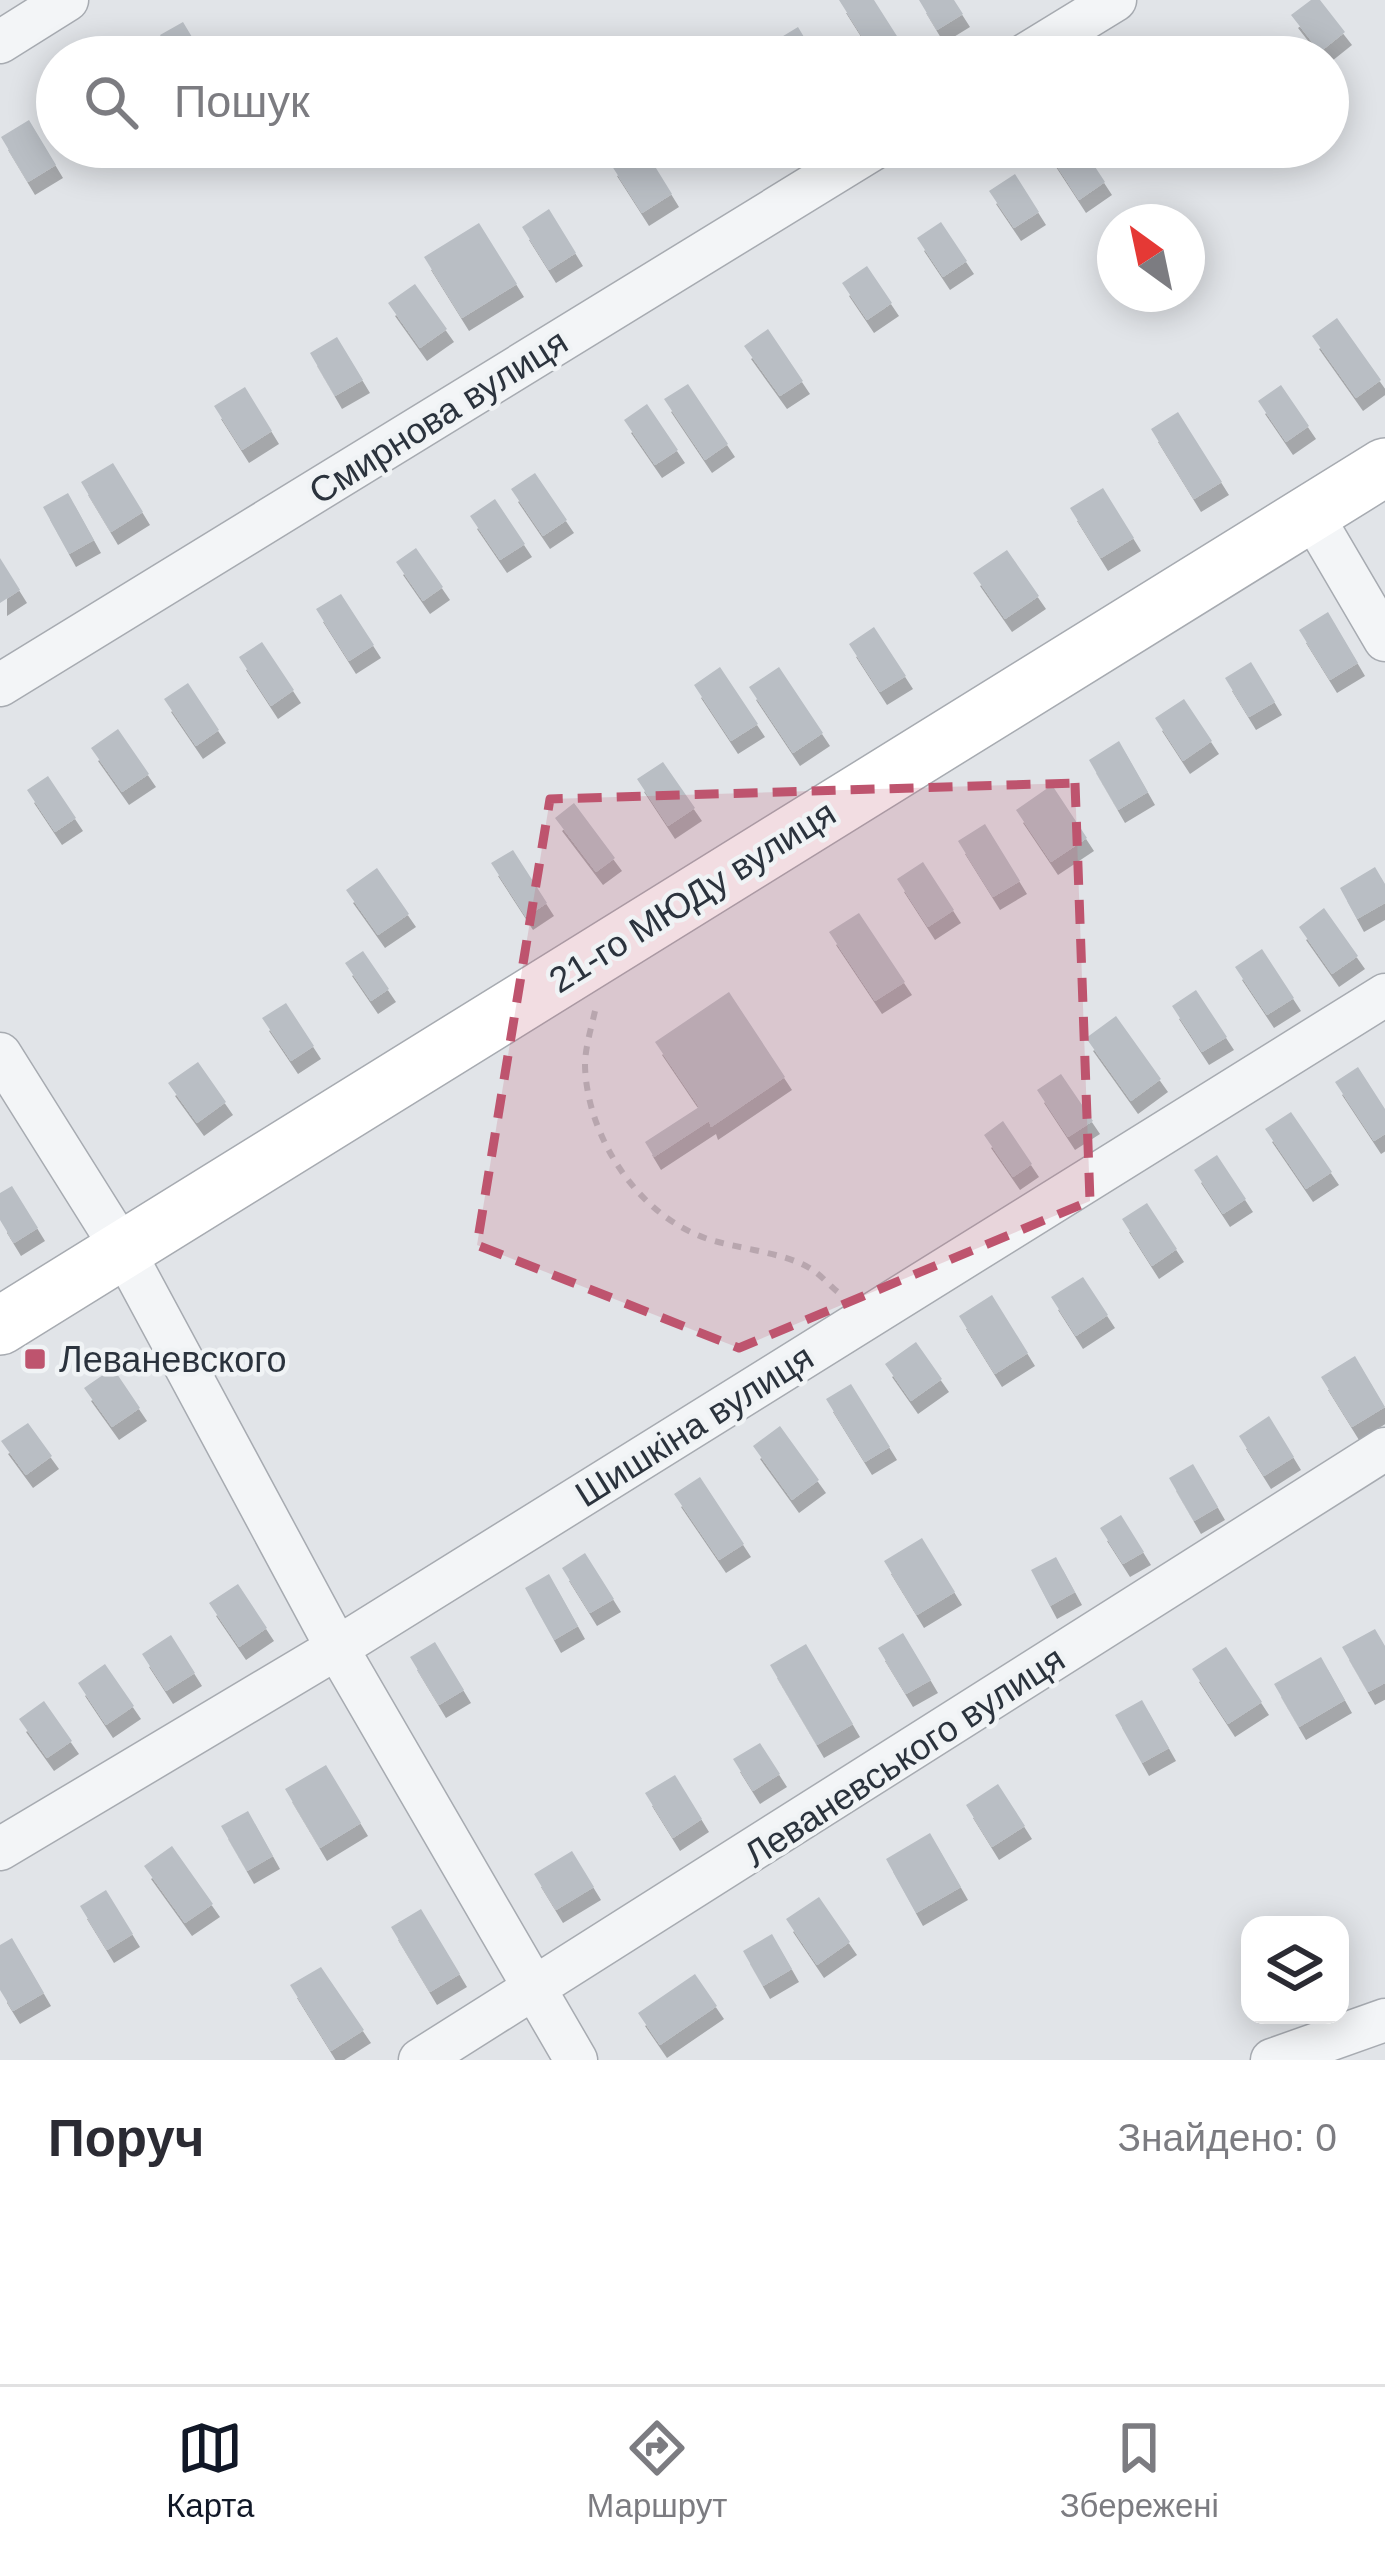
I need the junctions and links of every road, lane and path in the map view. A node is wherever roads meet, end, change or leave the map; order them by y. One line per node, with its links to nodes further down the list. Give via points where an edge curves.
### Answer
1 (67, 0): 4 (street)
2 (1115, 0): 3 (street)
3 (1056, 36)
4 (0, 42)
5 (842, 168): 9 (street, Смирнова вулиця)
6 (1385, 467): 7 (street, 21-го МЮДу вулиця)
7 (1310, 512): 8 (street); 10 (street, 21-го МЮДу вулиця)
8 (1385, 640)
9 (0, 685)
10 (607, 949): 13 (street, 21-го МЮДу вулиця); 14 (path, via 585,1061 590,1105 629,1180 700,1237 809,1267)
11 (1385, 995): 14 (street, Шишкіна вулиця)
12 (0, 1054): 13 (street)
13 (123, 1250): 15 (street, 21-го МЮДу вулиця); 17 (street)
14 (866, 1318): 17 (street, Шишкіна вулиця)
15 (0, 1327)
16 (1385, 1449): 19 (street, Леваневського вулиця)
17 (337, 1648): 18 (street, Шишкіна вулиця); 19 (street)
18 (0, 1849)
19 (536, 1991): 21 (street, Леваневського вулиця); 22 (street)
20 (1385, 2020): 23 (street)
21 (421, 2060)
22 (576, 2060)
23 (1272, 2060)

